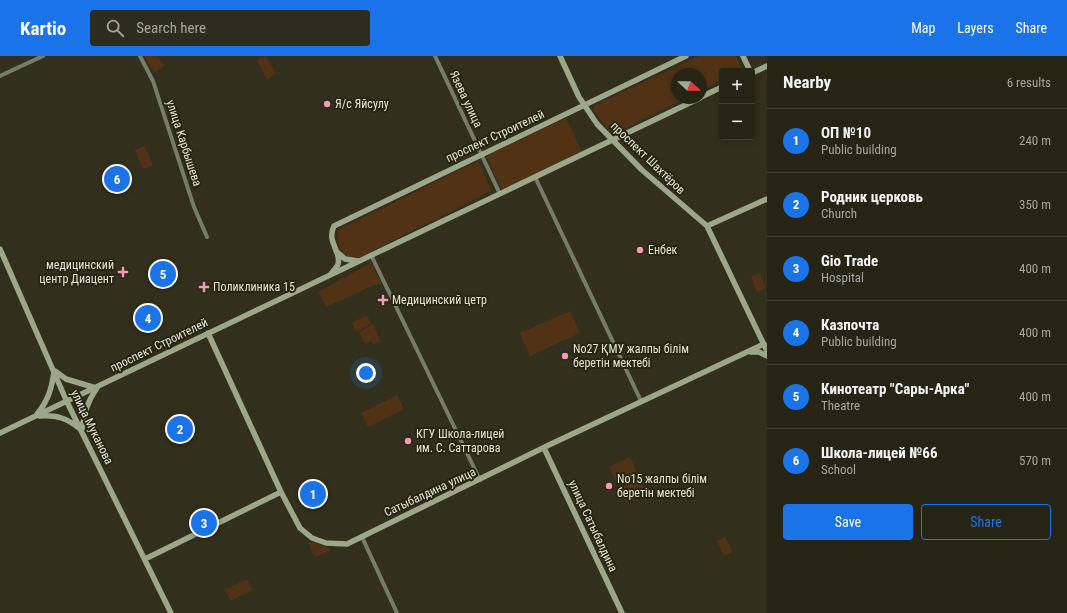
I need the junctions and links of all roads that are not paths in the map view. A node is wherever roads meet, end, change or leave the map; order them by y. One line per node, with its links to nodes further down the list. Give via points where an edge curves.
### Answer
1 (43, 56): 10 (street)
2 (140, 56): 21 (street, улица Карбышева, via 153,81 194,207)
3 (435, 56): 16 (street, Язева улица)
4 (560, 56): 14 (main road, проспект Шахтёров)
5 (686, 56): 14 (main road, проспект Строителей)
6 (743, 56): 8 (main road)
7 (767, 66): 9 (main road)
8 (749, 68)
9 (755, 70)
10 (0, 76)
11 (719, 88): 12 (main road, проспект Строителей)
12 (707, 94)
13 (687, 104): 15 (main road, проспект Строителей)
14 (584, 106): 15 (main road, проспект Шахтёров); 16 (main road, проспект Строителей)
15 (612, 140): 17 (main road, проспект Строителей); 20 (main road, проспект Шахтёров, via 642,170)
16 (481, 154): 18 (street, Язева улица); 23 (main road, проспект Строителей, via 334,226)
17 (535, 177): 18 (main road, проспект Строителей); 34 (street)
18 (500, 194): 24 (main road, проспект Строителей)
19 (767, 199): 20 (main road)
20 (707, 226): 28 (main road, проспект Шахтёров)
21 (207, 237)
22 (0, 249): 32 (main road, улица Муканова)
23 (334, 249): 25 (main road, via 345,259); 26 (main road, проспект Строителей, via 338,265)
24 (371, 255): 25 (main road, проспект Строителей); 40 (street)
25 (359, 261): 26 (main road, проспект Строителей)
26 (328, 276): 27 (main road, проспект Строителей)
27 (208, 333): 33 (main road, проспект Строителей); 41 (main road, Сатыбалдина улица)
28 (764, 344): 29 (main road, проспект Шахтёров); 30 (main road, Сатыбалдина улица)
29 (767, 351)
30 (746, 353): 31 (main road, via 759,352); 34 (main road, Сатыбалдина улица)
31 (767, 356)
32 (54, 370): 33 (main road, via 66,380); 35 (main road, улица Муканова); 36 (main road, via 46,404)
33 (97, 388): 35 (main road, проспект Строителей); 37 (main road, via 84,412)
34 (641, 401): 39 (main road, Сатыбалдина улица)
35 (67, 402): 36 (main road, проспект Строителей); 37 (main road, улица Муканова)
36 (36, 416): 37 (main road, via 70,420); 38 (main road, проспект Строителей)
37 (82, 431): 43 (main road, улица Муканова)
38 (0, 433)
39 (544, 448): 40 (main road, Сатыбалдина улица); 46 (main road, улица Сатыбалдина)
40 (480, 480): 42 (main road, Сатыбалдина улица)
41 (281, 492): 42 (main road, Сатыбалдина улица, via 300,528 312,538 326,543 347,544); 43 (main road)
42 (362, 537): 45 (street)
43 (145, 559): 44 (main road, улица Муканова)
44 (170, 613)
45 (397, 613)
46 (622, 613)

